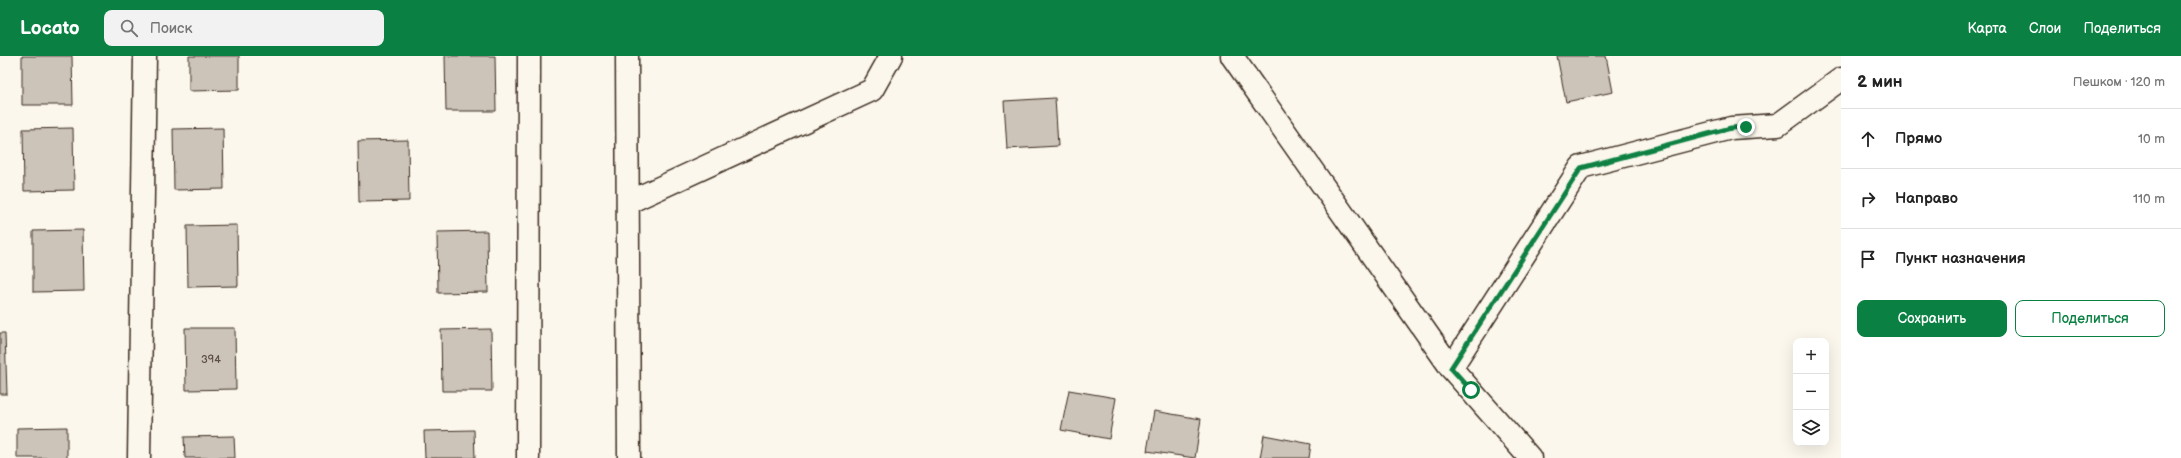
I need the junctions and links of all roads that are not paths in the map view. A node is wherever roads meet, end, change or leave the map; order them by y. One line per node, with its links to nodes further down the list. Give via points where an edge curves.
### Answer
1 (145, 56): 9 (street)
2 (528, 56): 10 (street)
3 (627, 56): 7 (street)
4 (891, 56): 7 (street, via 872,90)
5 (1232, 56): 8 (street)
6 (1841, 79): 8 (street, via 1778,125 1731,128 1581,168)
7 (629, 202): 11 (street)
8 (1451, 368): 12 (street)
9 (139, 458)
10 (528, 458)
11 (629, 458)
12 (1530, 458)

